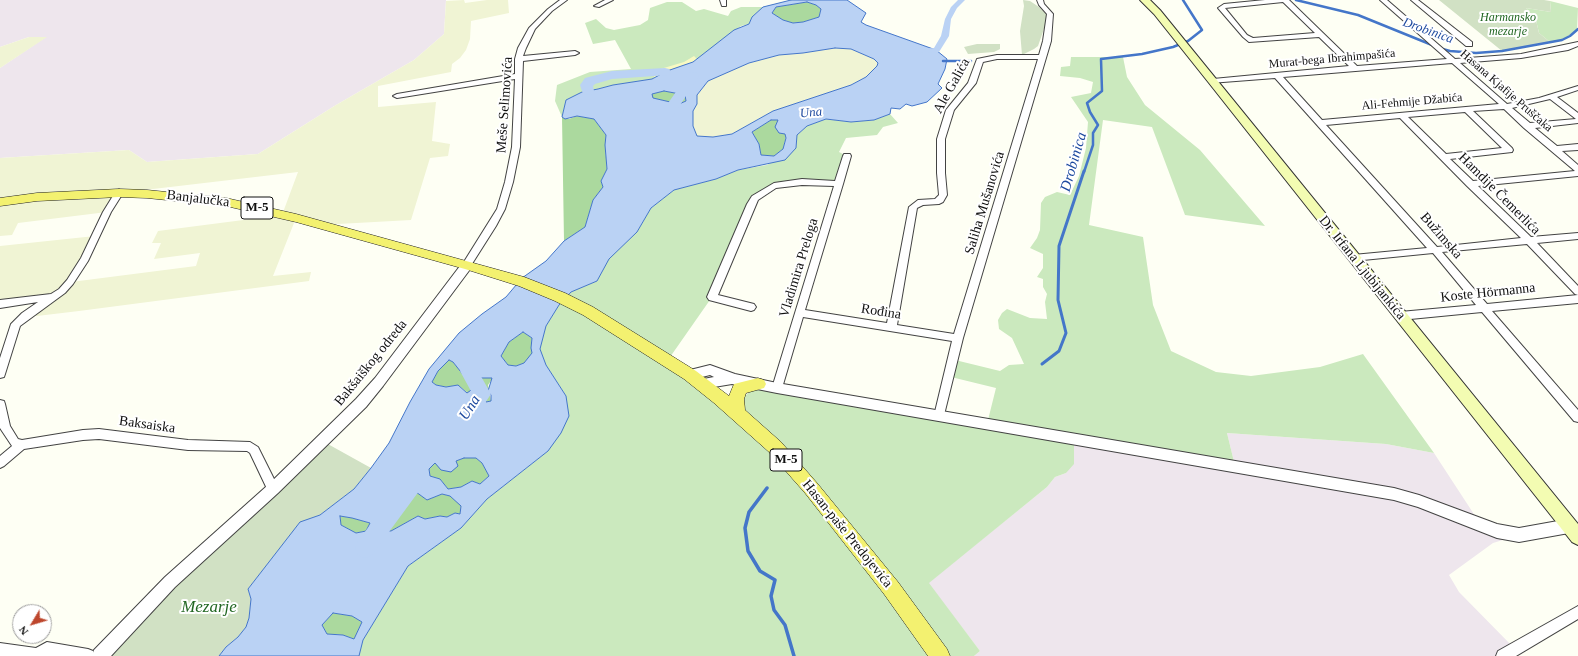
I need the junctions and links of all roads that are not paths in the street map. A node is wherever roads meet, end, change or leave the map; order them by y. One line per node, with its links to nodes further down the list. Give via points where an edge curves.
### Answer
1 (564, 0): 14 (street, Meše Selimovića, via 532,28)
2 (610, 0): 8 (street)
3 (1040, 0): 13 (street, Saliha Mušanovića, via 1050,14)
4 (1145, 0): 19 (main road, Dr. Irfana Ljubijankića)
5 (1286, 0): 9 (street); 9 (street, via 1221,8 1245,36 1252,40)
6 (1383, 0): 15 (street, Hasana Kjafije Pruščaka)
7 (1414, 0): 10 (street)
8 (597, 6)
9 (1321, 35): 16 (street)
10 (1469, 44)
11 (1578, 44): 15 (street, Murat-bega Ibrahimpašića, via 1527,55)
12 (575, 52): 14 (street)
13 (1042, 57): 54 (street, Ale Galića, via 997,57 980,61 972,83 950,110 941,139 943,195 936,202 921,202 913,207); 55 (street, Saliha Mušanovića)
14 (519, 59): 17 (street, Meše Selimovića)
15 (1454, 61): 16 (street, Murat-bega Ibrahimpašića); 23 (street, Hasana Kjafije Pruščaka)
16 (1355, 68): 18 (street, Murat-bega Ibrahimpašića)
17 (518, 76): 21 (street); 44 (street, Meše Selimovića, via 516,147 509,182 501,209)
18 (1278, 76): 19 (street, Murat-bega Ibrahimpašića); 28 (street, Bužimska)
19 (1213, 81): 43 (main road, Dr. Irfana Ljubijankića)
20 (1578, 88): 22 (street, Ali-Fehmije Džabića)
21 (397, 96)
22 (1552, 97): 23 (street, Ali-Fehmije Džabića); 26 (street)
23 (1505, 106): 24 (street, Ali-Fehmije Džabića); 29 (street, Hasana Kjafije Pruščaka)
24 (1466, 109): 25 (street, Ali-Fehmije Džabića); 33 (street, via 1509,150)
25 (1401, 115): 28 (street, Ali-Fehmije Džabića); 33 (street, Hamdije Čemerlića)
26 (1578, 117)
27 (1578, 121): 29 (street)
28 (1320, 123): 42 (street, Bužimska)
29 (1527, 126): 31 (street, Hasana Kjafije Pruščaka)
30 (1578, 146): 31 (street)
31 (1554, 149): 34 (street, Hasana Kjafije Pruščaka)
32 (847, 156): 36 (street, Vladimira Preloga)
33 (1444, 157): 37 (street, Hamdije Čemerlića)
34 (1578, 169)
35 (1578, 173): 37 (street)
36 (839, 184): 49 (street, via 802,182 774,186 755,198 712,297); 52 (street, Vladimira Preloga)
37 (1470, 184): 41 (street, Hamdije Čemerlića)
38 (119, 193): 39 (main road, Banjalučka / M-5); 44 (main road, Banjalučka / M-5, via 226,202); 46 (street, via 78,272)
39 (0, 202)
40 (1578, 236): 41 (street)
41 (1529, 241): 42 (street); 45 (street, Hamdije Čemerlića)
42 (1435, 250): 43 (street); 50 (street, Bužimska)
43 (1353, 258): 53 (main road, Dr. Irfana Ljubijankića)
44 (468, 265): 51 (main road, Banjalučka / M-5, via 543,290); 68 (street, Bakšaiškog odreda, via 361,403)
45 (1578, 292)
46 (54, 296): 48 (street); 56 (street, via 16,324)
47 (1578, 299): 50 (street, Koste Hörmanna)
48 (0, 304)
49 (751, 307)
50 (1483, 308): 53 (street, Koste Hörmanna); 64 (street, Bužimska)
51 (588, 311): 58 (main road, Hasan-paše Predojevića / M-5)
52 (799, 313): 54 (street, Rođina); 60 (street, Vladimira Preloga)
53 (1400, 316): 69 (main road, Dr. Irfana Ljubijankića)
54 (891, 328): 55 (street, Rođina)
55 (958, 338): 63 (street, Saliha Mušanovića)
56 (5, 343): 57 (street)
57 (0, 374)
58 (696, 380): 59 (street, via 734,379); 62 (main road, Hasan-paše Predojevića / M-5)
59 (758, 384): 60 (street); 62 (main road, via 740,388 736,399)
60 (777, 388): 63 (street)
61 (0, 404): 65 (street)
62 (737, 412): 76 (main road, Hasan-paše Predojevića / M-5, via 775,447 811,488 891,588)
63 (939, 416): 69 (street, via 1394,494 1420,501 1497,531 1519,534)
64 (1578, 418)
65 (2, 427): 66 (street, via 14,442)
66 (20, 444): 67 (street); 68 (street, Baksaiska, via 99,434 188,445 250,447 258,456)
67 (0, 463)
68 (273, 488): 75 (street, Bakšaiškog odreda, via 170,582)
69 (1574, 527): 70 (main road, Dr. Irfana Ljubijankića)
70 (1578, 537)
71 (1578, 612): 73 (street)
72 (0, 650): 74 (street, via 37,655 47,649)
73 (1518, 653): 77 (street)
74 (88, 656)
75 (100, 656)
76 (940, 656)
77 (1503, 656)

